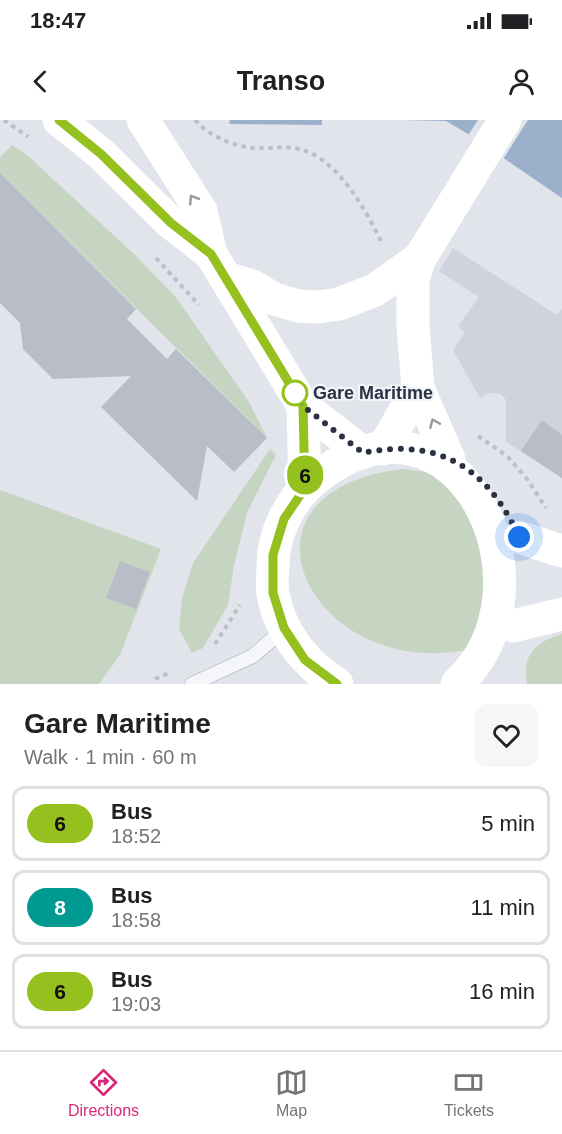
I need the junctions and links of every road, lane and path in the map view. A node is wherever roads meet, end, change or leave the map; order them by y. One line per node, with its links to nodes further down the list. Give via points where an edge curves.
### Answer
1 (4, 120): 6 (path)
2 (59, 120): 10 (main road, via 101,154)
3 (143, 120): 10 (main road, one-way to 3, via 201,211)
4 (195, 120): 7 (path, via 229,143 252,148 295,148 316,156 339,174 366,212)
5 (505, 120): 8 (main road)
6 (28, 137)
7 (382, 244)
8 (427, 247): 10 (main road, via 375,290 339,304 318,307 274,299); 12 (main road, via 413,279)
9 (154, 255): 11 (path)
10 (218, 266): 13 (main road)
11 (200, 306)
12 (418, 387): 15 (main road); 16 (main road, one-way to 12)
13 (303, 406): 15 (main road); 17 (main road)
14 (471, 431): 18 (path, via 507,456)
15 (373, 451): 16 (main road, via 405,448); 17 (main road, via 332,466)
16 (449, 459): 19 (main road, via 492,490)
17 (305, 488): 24 (main road, via 284,519 273,555 273,593)
18 (549, 511)
19 (519, 537): 20 (main road); 23 (main road, via 524,567 522,597)
20 (562, 551)
21 (242, 595): 25 (path, via 241,604 217,643)
22 (562, 614): 23 (main road)
23 (513, 626): 28 (main road)
24 (284, 628): 29 (lane, via 253,656); 30 (main road, via 305,660)
25 (208, 649)
26 (172, 671): 27 (path)
27 (155, 679)
28 (474, 680)
29 (192, 684)
30 (337, 684)

